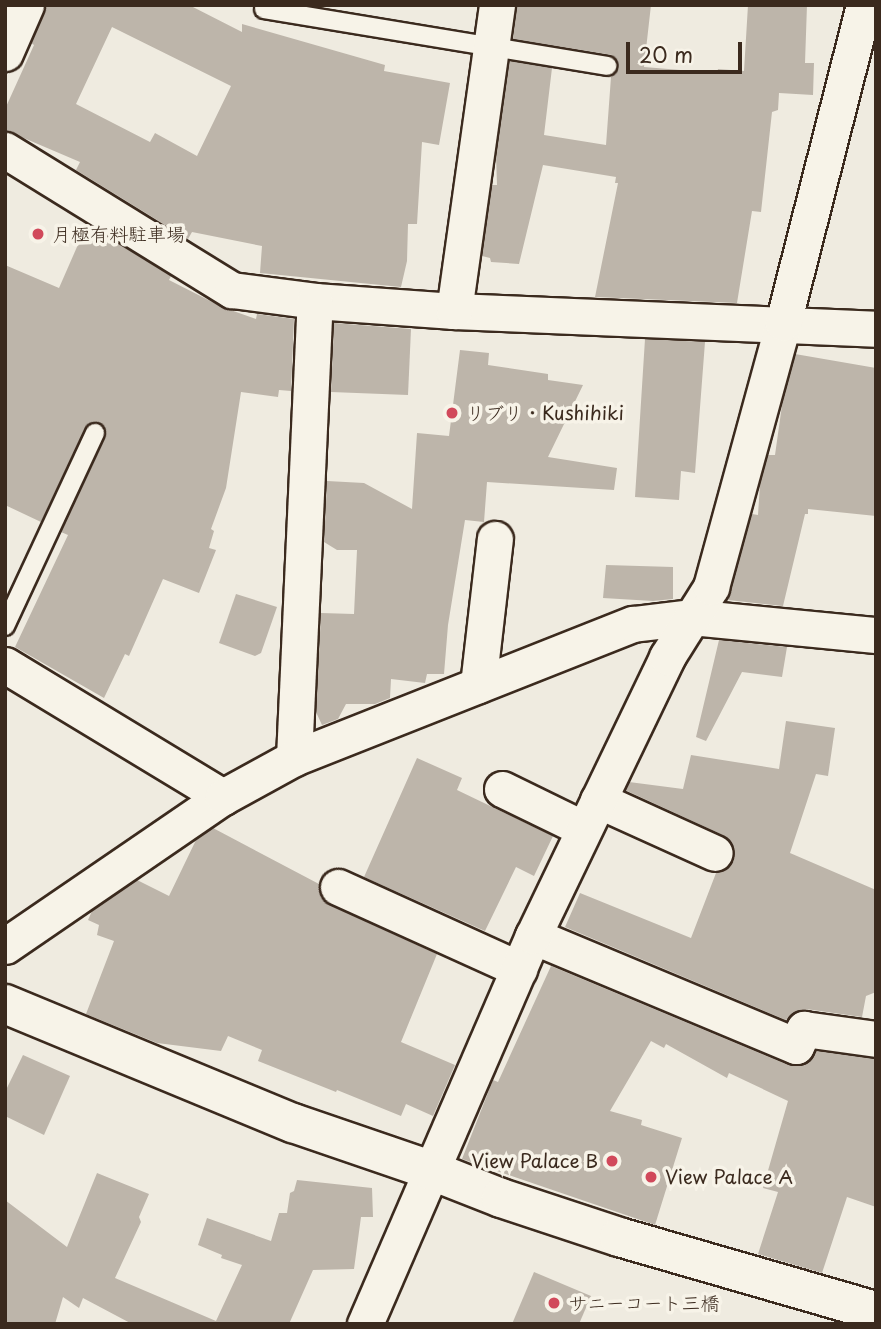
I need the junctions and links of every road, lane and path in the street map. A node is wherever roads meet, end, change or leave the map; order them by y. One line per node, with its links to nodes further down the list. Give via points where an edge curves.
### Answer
1 (26, 5): 6 (street)
2 (497, 5): 5 (street)
3 (863, 5): 11 (street)
4 (264, 9): 5 (lane)
5 (491, 45): 7 (lane); 10 (street)
6 (5, 53)
7 (607, 66)
8 (5, 150): 9 (street, via 232,290)
9 (315, 301): 10 (street); 20 (street)
10 (454, 311): 11 (street)
11 (783, 323): 12 (street); 15 (street, via 710,587)
12 (876, 329)
13 (95, 433): 16 (lane)
14 (495, 539): 19 (street)
15 (691, 617): 17 (street); 19 (street, via 633,624); 23 (street)
16 (5, 626)
17 (876, 635)
18 (5, 665): 22 (street)
19 (478, 685): 20 (street)
20 (294, 758): 22 (street)
21 (502, 789): 23 (street)
22 (223, 797): 27 (street)
23 (591, 815): 24 (street); 26 (street)
24 (715, 853)
25 (338, 887): 28 (street)
26 (533, 936): 28 (street); 30 (street, via 796,1046 804,1029)
27 (5, 946)
28 (519, 970): 31 (street)
29 (5, 1004): 31 (street, via 293,1124)
30 (876, 1039)
31 (430, 1170): 32 (street, via 619,1237); 33 (street)
32 (876, 1311)
33 (365, 1324)

